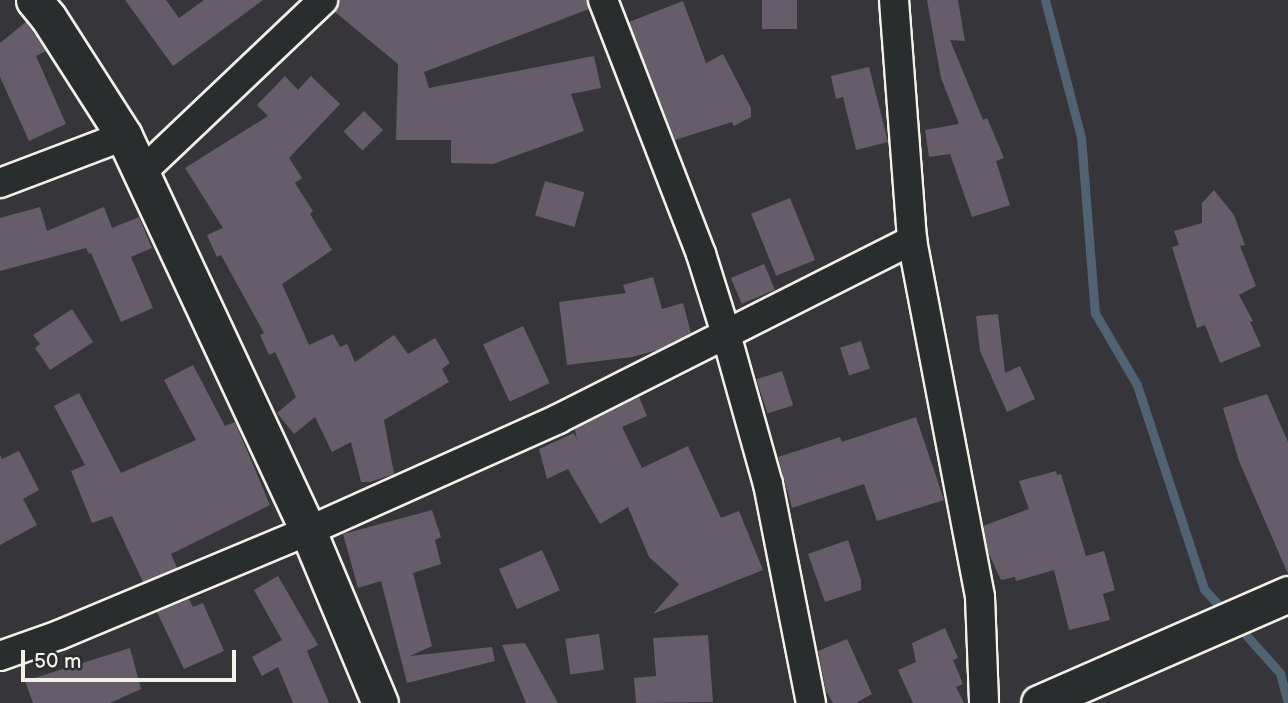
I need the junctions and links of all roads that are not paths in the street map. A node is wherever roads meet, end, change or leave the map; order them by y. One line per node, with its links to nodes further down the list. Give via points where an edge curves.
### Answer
1 (34, 0): 5 (street)
2 (323, 0): 6 (street)
3 (603, 0): 9 (street, via 701,254)
4 (894, 0): 8 (street)
5 (124, 136): 6 (street); 7 (street)
6 (141, 173): 10 (street)
7 (0, 183)
8 (912, 240): 9 (street); 15 (street, via 980,597)
9 (726, 334): 10 (street, via 558,419); 14 (street, via 768,484)
10 (308, 531): 12 (street); 13 (street)
11 (1288, 594): 16 (street)
12 (0, 656)
13 (380, 703)
14 (811, 703)
15 (984, 703)
16 (1039, 703)

